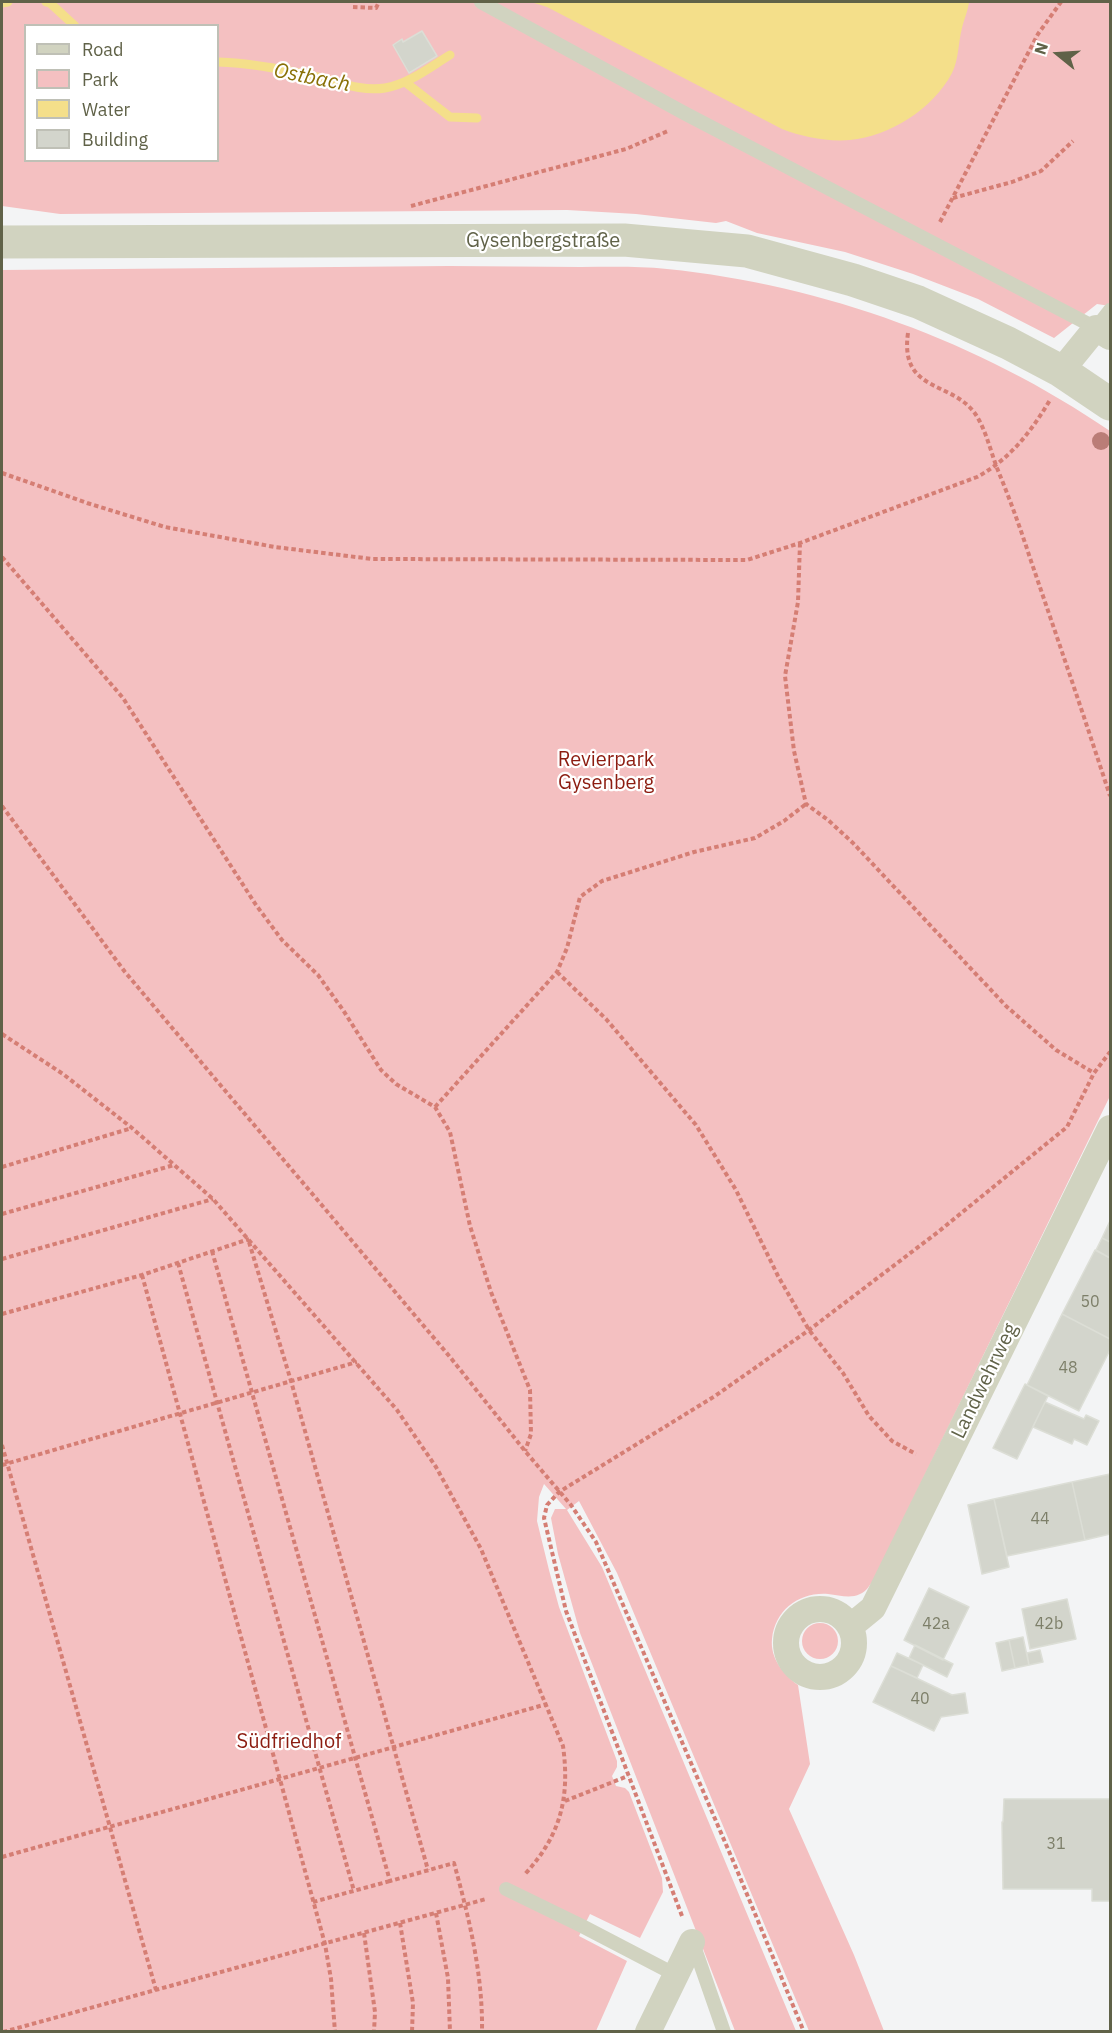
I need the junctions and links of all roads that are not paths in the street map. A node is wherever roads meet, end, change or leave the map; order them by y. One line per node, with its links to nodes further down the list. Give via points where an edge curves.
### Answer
1 (481, 2): 3 (lane, via 930,242)
2 (2, 242): 4 (street, Gysenbergstraße, via 624,240 747,251 918,302)
3 (1106, 325): 4 (street)
4 (1061, 371): 5 (street, Gysenbergstraße)
5 (1110, 404)
6 (1110, 1128): 7 (street, Landwehrweg, via 873,1608)
7 (851, 1626)
8 (506, 1889): 10 (lane)
9 (692, 1942): 10 (street); 12 (lane)
10 (676, 1975): 11 (street)
11 (648, 2031)
12 (724, 2031)

